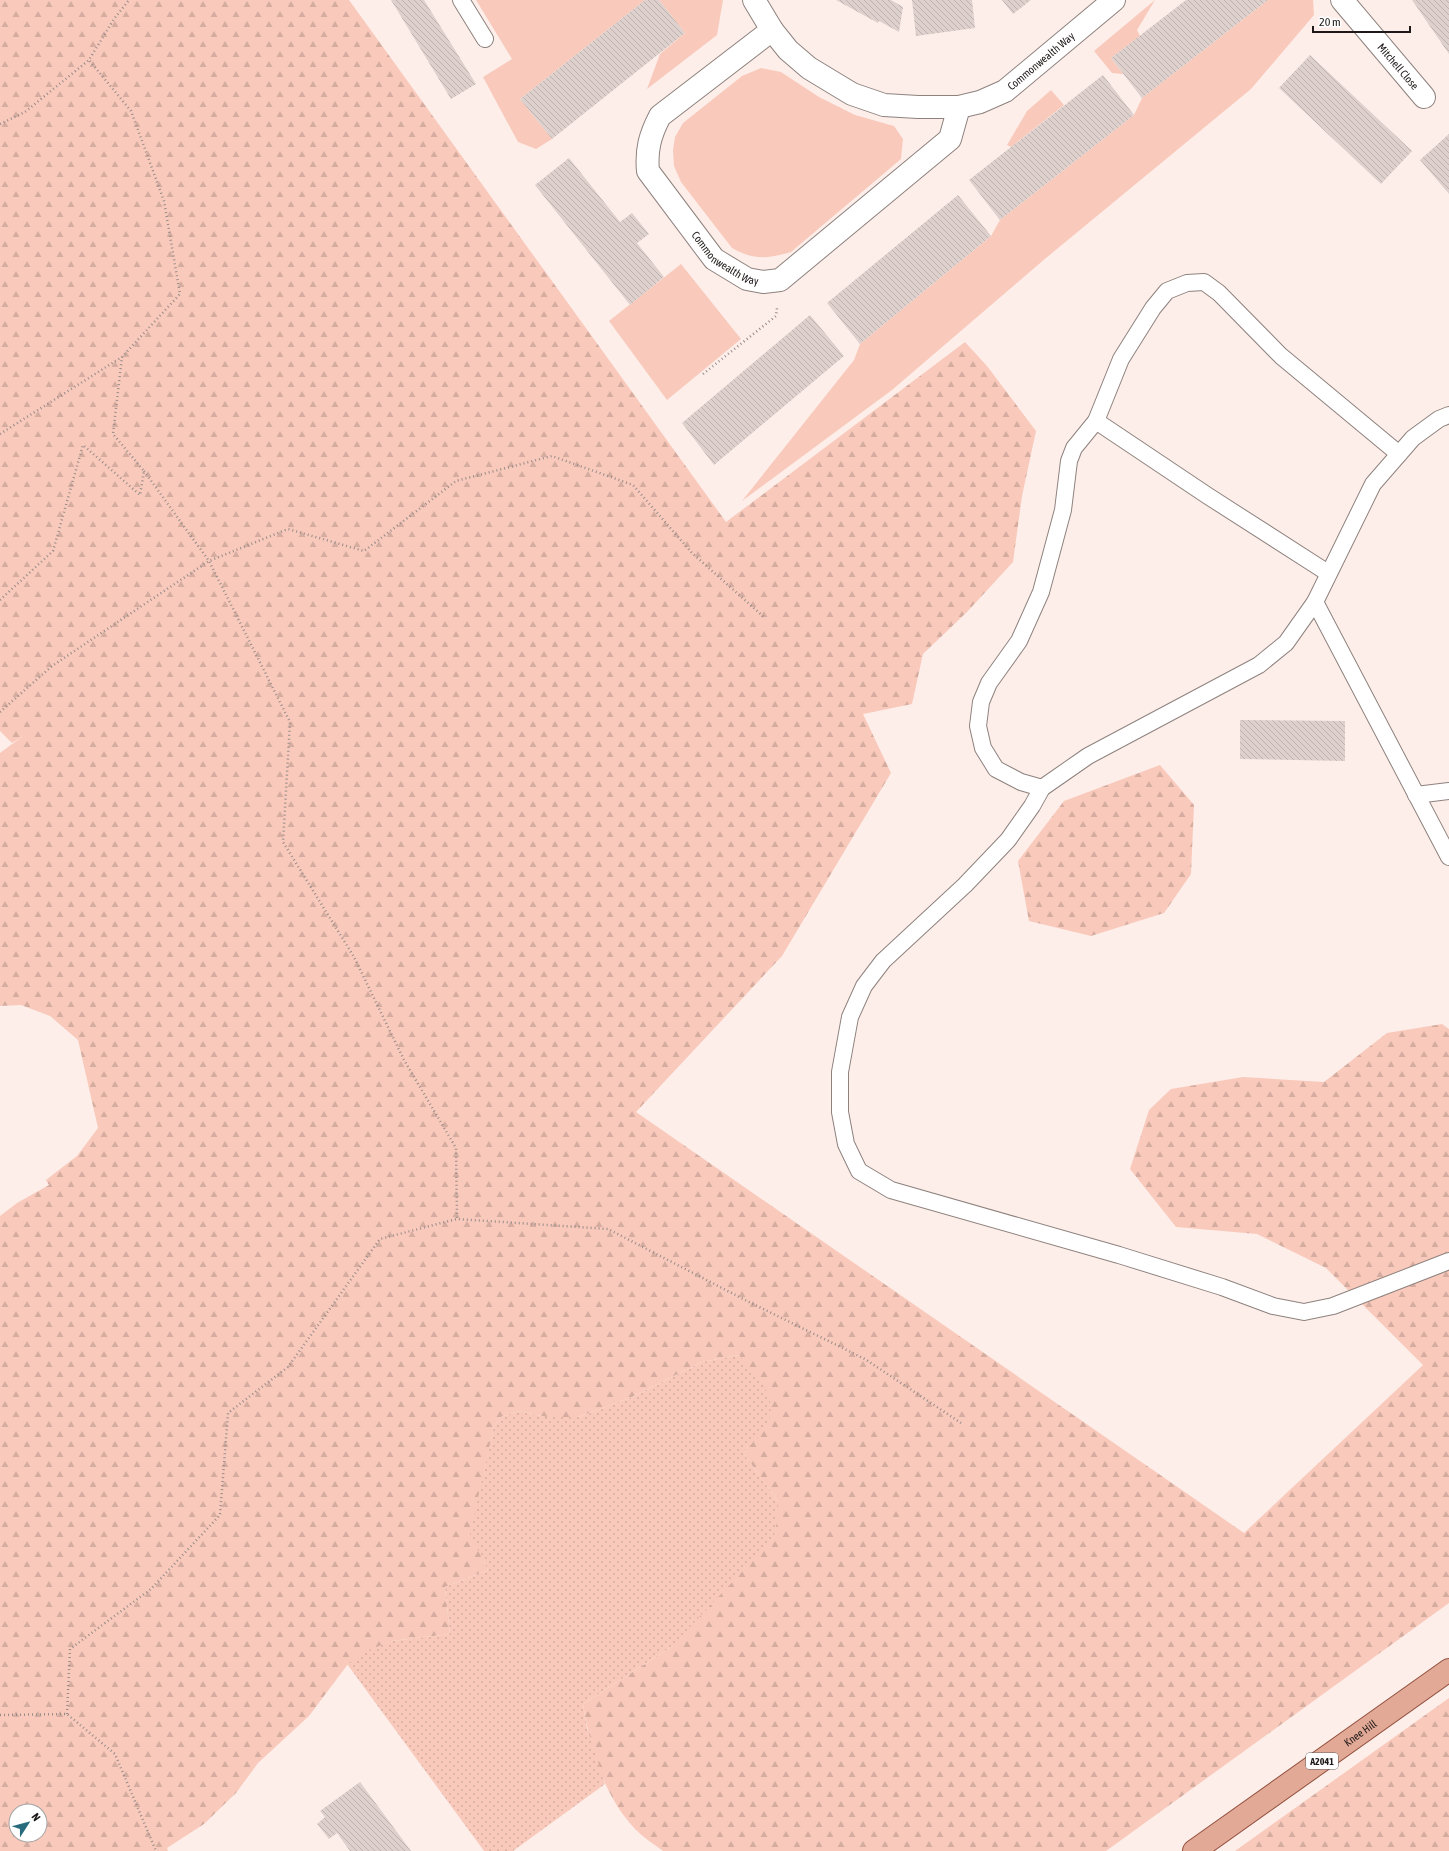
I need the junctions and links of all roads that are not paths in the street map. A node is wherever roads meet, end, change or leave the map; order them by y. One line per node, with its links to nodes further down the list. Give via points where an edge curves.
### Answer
1 (461, 0): 6 (lane)
2 (754, 0): 5 (street, Commonwealth Way)
3 (1114, 0): 8 (street, Commonwealth Way, via 1005,91 980,102)
4 (1342, 0): 7 (street, Mitchell Close)
5 (772, 30): 8 (street, Commonwealth Way, via 788,50 809,68 852,94 884,104); 8 (street, Commonwealth Way, via 660,116 650,135 647,156 648,172 714,259 747,279 763,282 780,280 950,139)
6 (485, 39)
7 (1424, 97)
8 (959, 107)
9 (1449, 415): 11 (lane, via 1439,419 1413,438)
10 (1096, 421): 11 (lane, via 1121,360 1153,308 1167,292 1187,283 1204,282 1219,293 1281,356); 12 (lane); 14 (lane, via 1074,448 1069,461 1063,510 1041,592 1019,641 989,683 981,702 978,726 983,748 996,769 1021,782)
11 (1399, 454): 12 (lane, via 1373,484)
12 (1328, 573): 13 (lane)
13 (1315, 602): 14 (lane, via 1286,643 1259,665 1088,756); 16 (lane)
14 (1042, 788): 18 (lane, via 1008,840 965,885 883,960 864,986 850,1017 840,1072 840,1112 846,1144 859,1170 891,1190 1127,1257 1222,1286 1273,1306 1304,1312 1333,1306)
15 (1449, 791): 16 (lane)
16 (1416, 795): 17 (lane)
17 (1449, 857)
18 (1449, 1261)
19 (1449, 1670): 20 (main road, Knee Hill / A2041)
20 (1194, 1851)

